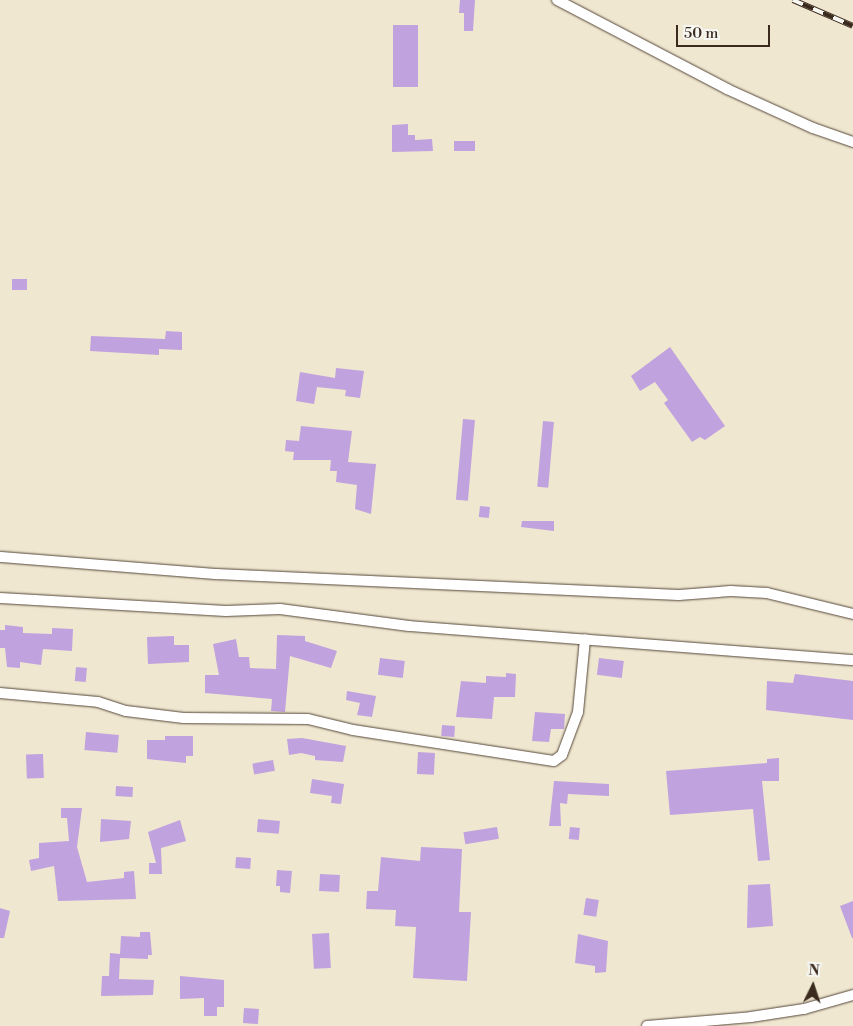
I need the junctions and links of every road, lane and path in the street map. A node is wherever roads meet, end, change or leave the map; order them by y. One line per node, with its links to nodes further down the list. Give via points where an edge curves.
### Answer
1 (557, 0): 2 (street, via 727,89 813,128)
2 (853, 142)
3 (0, 558): 5 (street, via 216,574 679,595 731,591 767,593)
4 (0, 598): 6 (street, via 226,611 280,609 409,626)
5 (853, 614)
6 (585, 639): 7 (street); 8 (street, via 578,712 562,755 554,760 353,730 308,719 184,718 126,711 98,702)
7 (853, 660)
8 (0, 693)
9 (853, 994): 10 (street, via 804,1008 751,1017)
10 (647, 1026)

